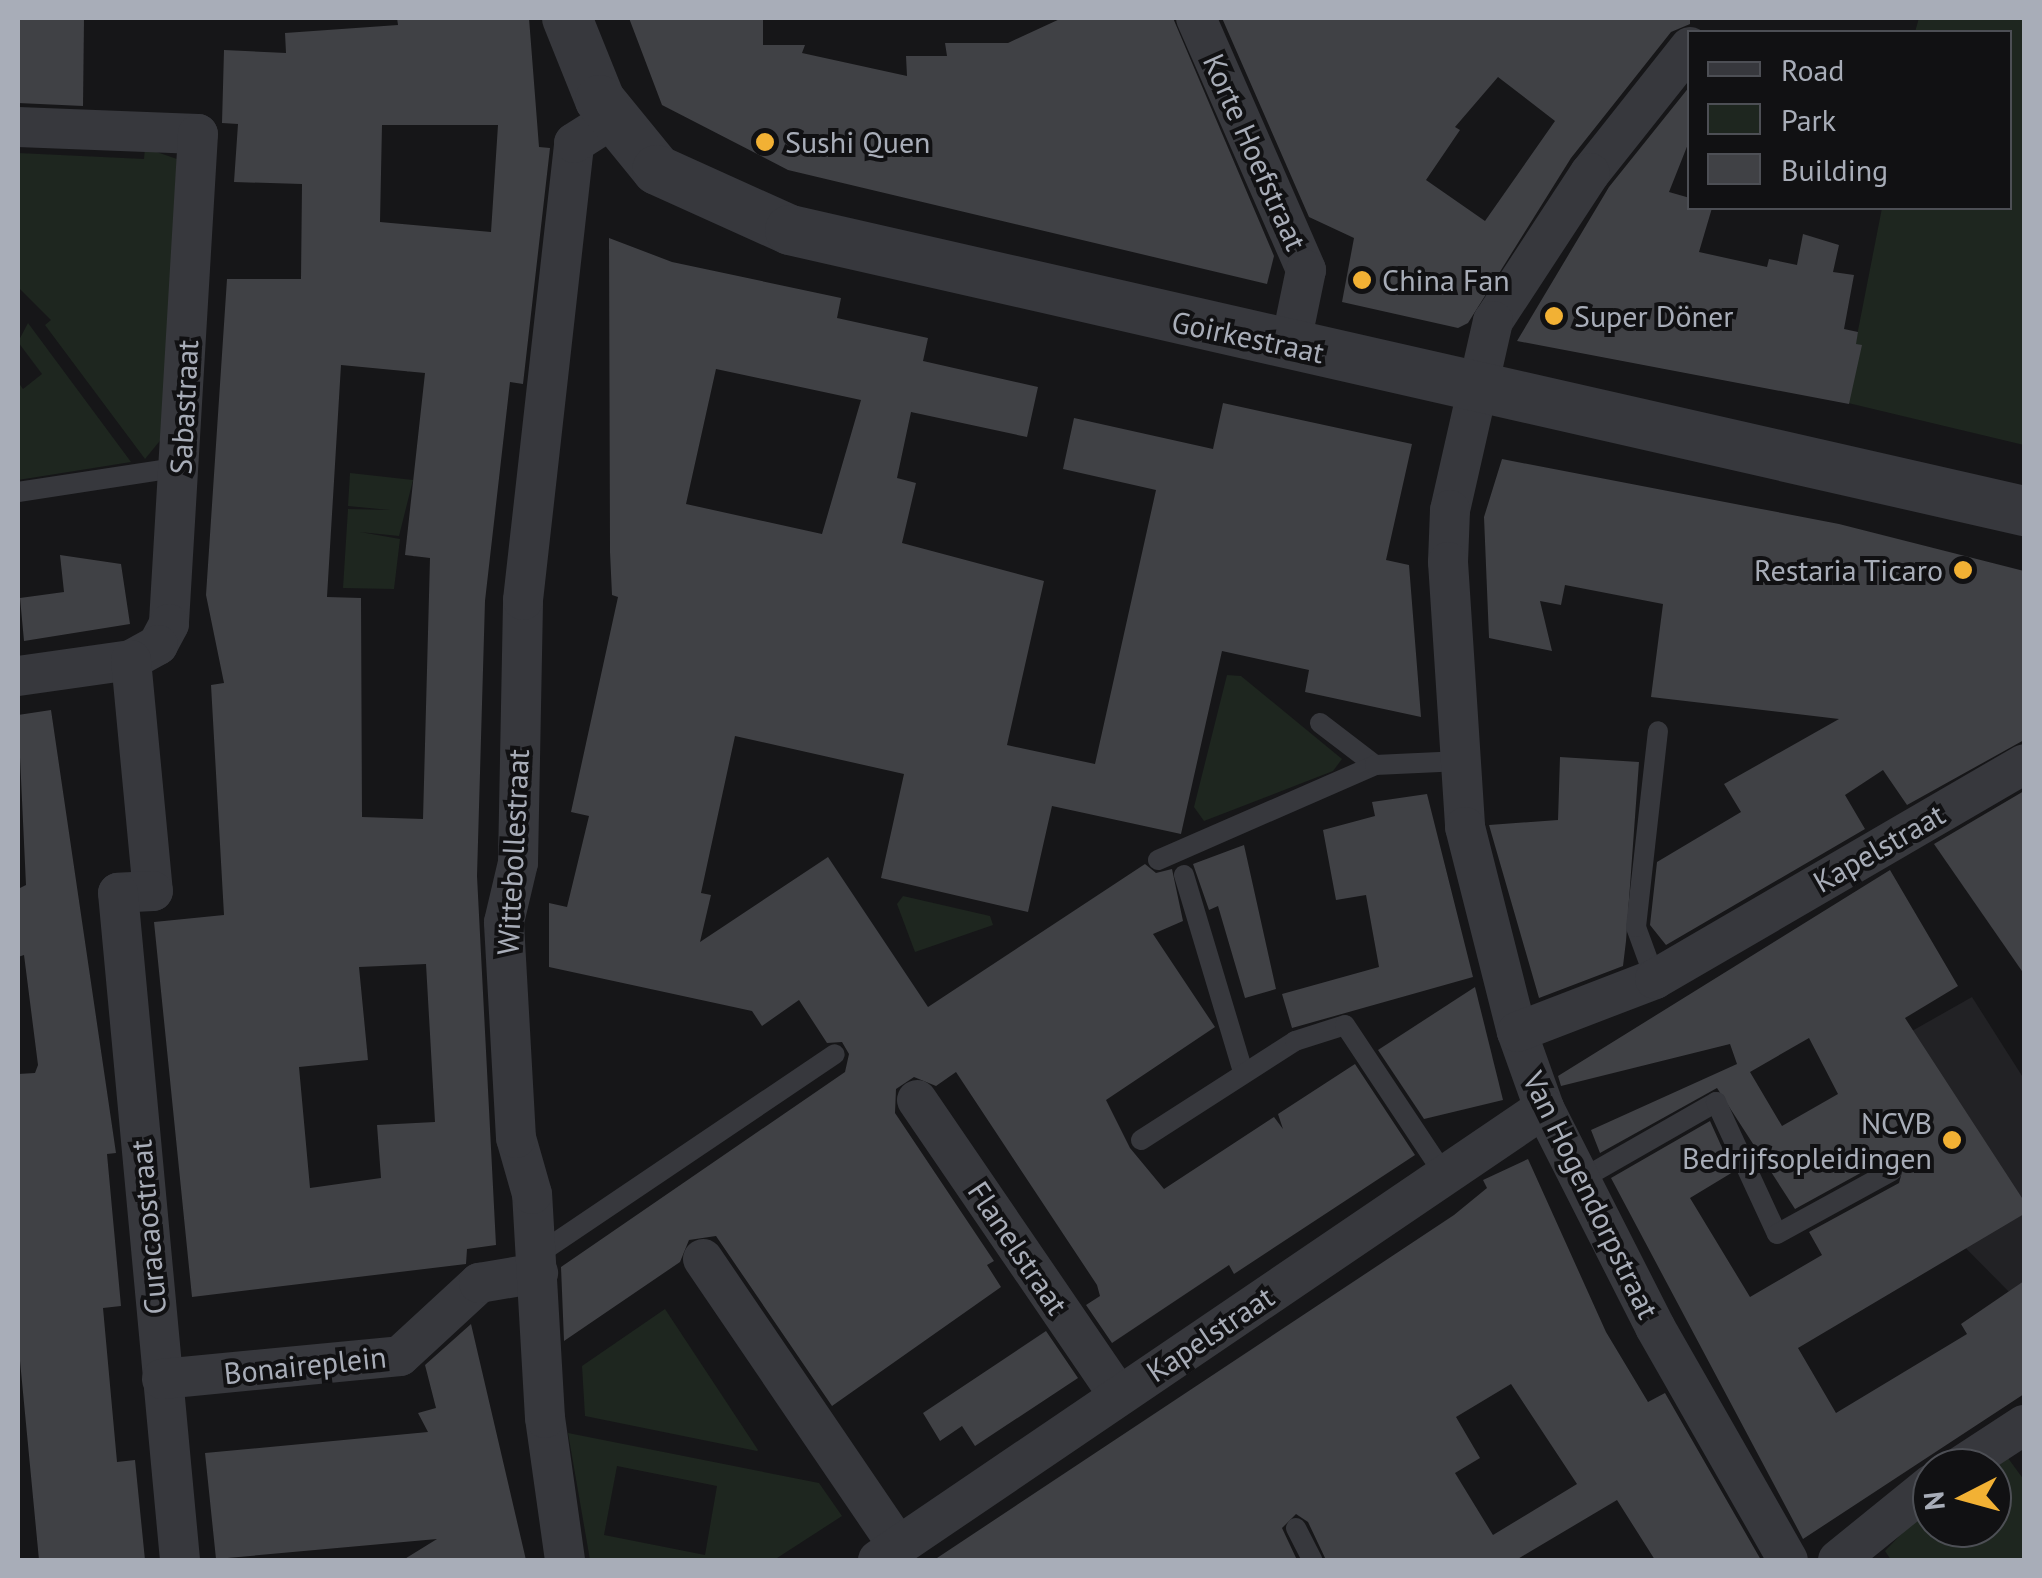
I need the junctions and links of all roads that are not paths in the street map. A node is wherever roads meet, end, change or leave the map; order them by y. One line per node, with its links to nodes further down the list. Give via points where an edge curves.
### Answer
1 (567, 18): 5 (street, Goirkestraat)
2 (1196, 18): 6 (street, Korte Hoefstraat, via 1306,270)
3 (1687, 51): 7 (street, Van Hogendorpstraat, via 1508,288)
4 (18, 127): 8 (street, Sabastraat, via 198,134)
5 (593, 131): 6 (street, Goirkestraat, via 657,170 790,230); 31 (street, Wittebollestraat, via 524,600 518,863 504,922 516,1138 532,1194)
6 (1290, 347): 7 (street, Goirkestraat)
7 (1476, 386): 10 (street, Goirkestraat); 15 (street, Van Hogendorpstraat, via 1449,527)
8 (182, 466): 9 (lane); 11 (street, Sabastraat, via 169,624 158,645)
9 (18, 492)
10 (2024, 511)
11 (131, 660): 12 (street); 32 (street, Curacaostraat, via 153,890 118,893)
12 (18, 676)
13 (1320, 723): 16 (lane)
14 (1658, 731): 20 (lane, via 1636,927)
15 (1461, 761): 16 (lane); 21 (street, Van Hogendorpstraat, via 1465,827)
16 (1375, 764): 18 (lane)
17 (2024, 764): 20 (street, Kapelstraat)
18 (1158, 860)
19 (1184, 874): 23 (lane)
20 (1655, 979): 21 (street, Kapelstraat)
21 (1516, 1032): 25 (street, Van Hogendorpstraat)
22 (835, 1054): 31 (lane)
23 (1243, 1072): 26 (lane); 28 (lane, via 1294,1041 1345,1025)
24 (917, 1100): 33 (street, Flanelstraat)
25 (1544, 1108): 28 (street, Kapelstraat); 29 (street, Van Hogendorpstraat)
26 (1141, 1140)
27 (1892, 1171): 29 (lane, via 1777,1234 1716,1102)
28 (1444, 1174): 33 (street, Kapelstraat)
29 (1580, 1180): 42 (street, Van Hogendorpstraat)
30 (703, 1259): 38 (street)
31 (537, 1264): 32 (street, Bonaireplein, via 479,1283 400,1356); 40 (street, Wittebollestraat, via 545,1418)
32 (162, 1379): 39 (street, Curacaostraat)
33 (1118, 1396): 38 (street, Kapelstraat)
34 (2024, 1426): 35 (street)
35 (1989, 1448)
36 (1912, 1500): 43 (street)
37 (1296, 1528): 41 (lane)
38 (904, 1551)
39 (180, 1560)
40 (565, 1560)
41 (1312, 1560)
42 (1788, 1560)
43 (1838, 1560)

